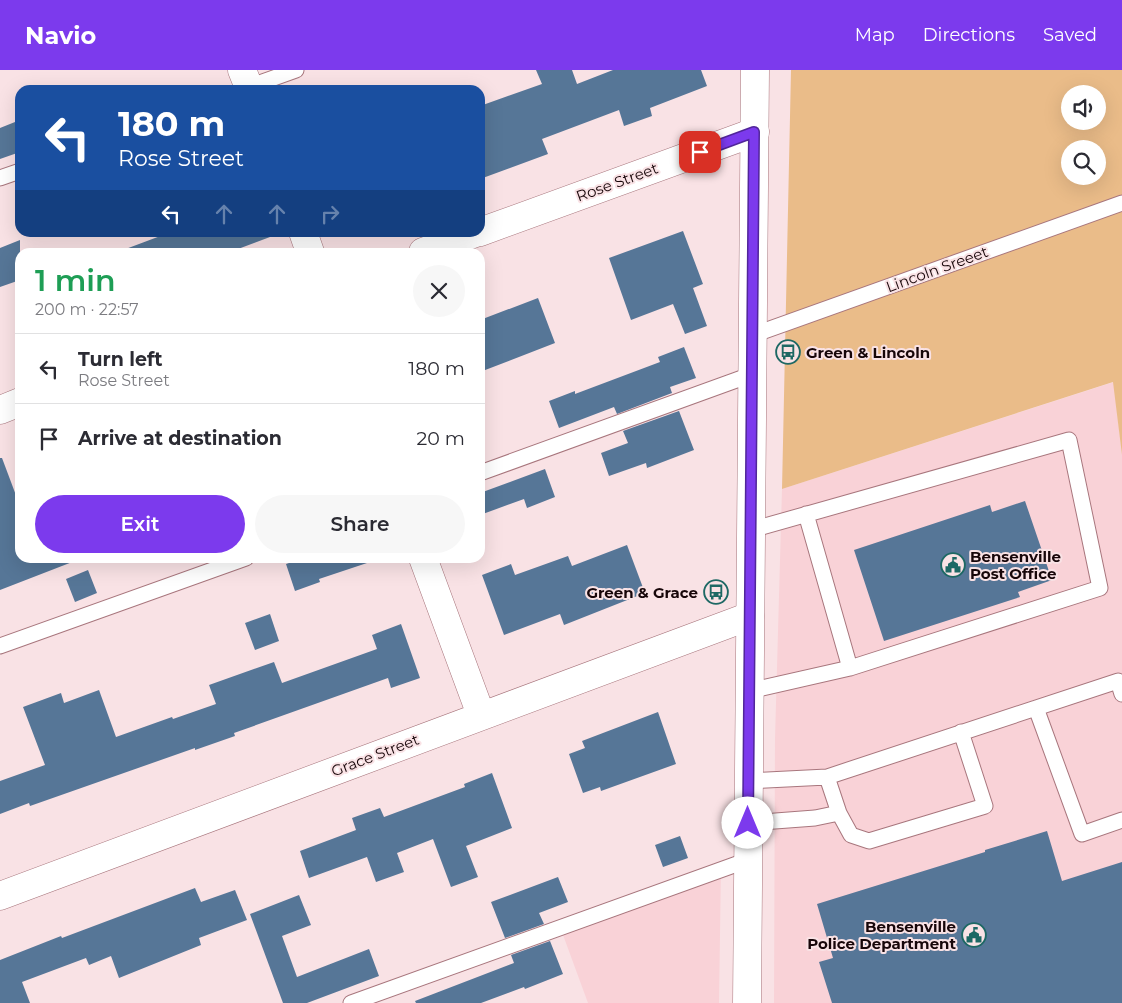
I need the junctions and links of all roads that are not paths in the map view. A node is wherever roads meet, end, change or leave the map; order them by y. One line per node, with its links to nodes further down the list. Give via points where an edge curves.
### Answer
1 (296, 70): 3 (lane)
2 (755, 70): 4 (street)
3 (246, 84)
4 (754, 132): 8 (street, Rose Street); 11 (street)
5 (15, 173): 6 (lane)
6 (0, 178)
7 (1122, 203): 11 (lane, Lincoln Sreeet)
8 (485, 230)
9 (465, 237): 10 (street, Rose Street)
10 (434, 248)
11 (753, 335): 12 (street)
12 (753, 374): 15 (lane); 17 (street)
13 (15, 404): 14 (street)
14 (0, 410)
15 (485, 471)
16 (806, 514): 17 (lane); 22 (lane); 22 (lane, via 1068,440 1100,588)
17 (751, 530): 20 (street)
18 (232, 563): 21 (lane)
19 (425, 563): 26 (street)
20 (750, 616): 23 (street); 26 (street, Grace Street)
21 (0, 646)
22 (850, 668): 23 (lane)
23 (749, 691): 29 (street)
24 (1122, 694): 25 (lane, via 1118,681)
25 (1036, 708): 27 (lane); 31 (lane, via 1082,834)
26 (481, 715): 34 (street, Grace Street)
27 (961, 732): 28 (lane); 30 (lane, via 985,806 870,841 851,835)
28 (827, 777): 29 (lane); 30 (lane)
29 (748, 781): 32 (street)
30 (839, 813): 32 (lane)
31 (1122, 820)
32 (748, 823): 33 (street)
33 (748, 860): 35 (lane); 36 (street)
34 (0, 896)
35 (351, 1003)
36 (747, 1003)

